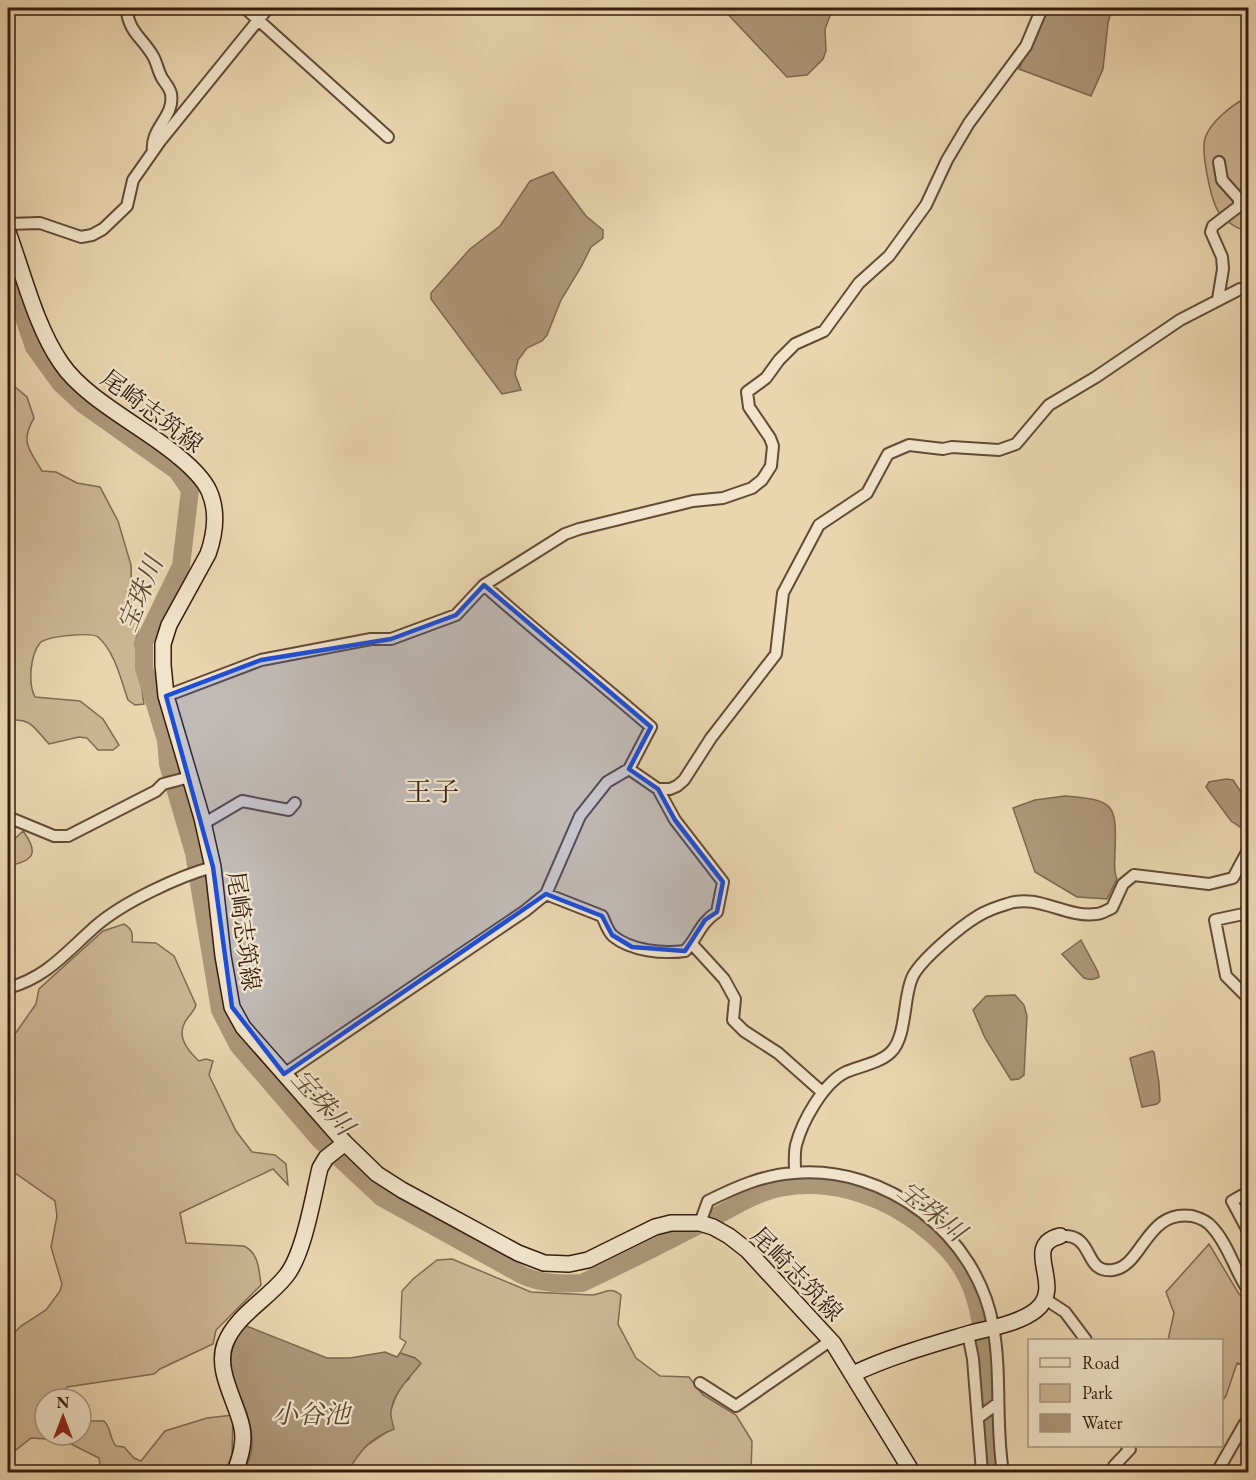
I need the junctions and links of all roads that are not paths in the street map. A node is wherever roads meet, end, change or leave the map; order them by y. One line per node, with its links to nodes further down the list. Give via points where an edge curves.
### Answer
1 (126, 8): 7 (street, via 133,31 154,57 170,91 170,107 156,130)
2 (245, 8): 5 (street)
3 (268, 8): 5 (street)
4 (1042, 8): 13 (street, via 1026,46 969,123 926,206 889,256 859,283 824,331 795,344 766,378 747,392 749,407 773,446 771,466 762,480 752,488 723,498 693,501 565,534)
5 (257, 19): 6 (street); 7 (street)
6 (388, 137)
7 (153, 151): 9 (street, via 133,180 127,206 92,235 77,237 36,223)
8 (1219, 162): 12 (street, via 1222,180 1239,198 1239,206 1213,226 1211,232 1222,257)
9 (8, 224)
10 (8, 232): 14 (main road, 尾崎志筑線, via 46,339 62,364 78,384 186,463 203,481 211,498 214,518 208,554 163,644)
11 (1248, 289): 12 (street)
12 (1218, 299): 17 (street, via 1049,405 1016,444 999,450 909,445 888,454 867,493 819,525 783,593 776,654 684,780 670,789)
13 (484, 585): 14 (street, via 456,615 391,639 371,639 261,660); 15 (street, via 651,727)
14 (166, 696): 16 (main road, 尾崎志筑線)
15 (629, 769): 17 (street); 23 (street, via 607,782 580,816)
16 (185, 779): 19 (street, via 163,784 68,836 54,836); 20 (main road, 尾崎志筑線)
17 (658, 789): 25 (street, via 675,820 723,882 717,912 705,920)
18 (295, 802): 20 (street, via 289,810 242,801)
19 (8, 817)
20 (203, 824): 22 (main road, 尾崎志筑線)
21 (1248, 850): 29 (street, via 1233,878 1209,884 1134,875 1123,884 1112,908 1097,914 1023,901 978,916 920,964 912,978 898,1042 892,1052 843,1073)
22 (209, 868): 26 (street, via 188,874 115,912 27,983); 28 (main road, 尾崎志筑線, via 232,1007 243,1027)
23 (546, 894): 25 (street, via 602,915 612,935 632,947 672,953 686,951); 28 (street)
24 (1248, 914): 27 (street, via 1215,920 1226,976)
25 (692, 944): 29 (street, via 724,979 735,999 733,1020)
26 (8, 988)
27 (1248, 998)
28 (284, 1074): 30 (main road, 尾崎志筑線)
29 (822, 1092): 31 (street, via 796,1146)
30 (343, 1145): 33 (main road, 尾崎志筑線, via 402,1190 544,1263 588,1260 655,1227); 48 (main road, via 320,1167 296,1258 286,1276 239,1320 225,1345 223,1365 242,1428 243,1444)
31 (795, 1173): 33 (street, via 739,1185 708,1201); 38 (street, via 856,1179 917,1208 945,1231 969,1263 983,1289)
32 (1248, 1192): 34 (street, via 1232,1201)
33 (700, 1221): 41 (main road, 尾崎志筑線, via 747,1250)
34 (1248, 1231)
35 (1060, 1236): 36 (street, via 1078,1238 1095,1264 1112,1270 1124,1265 1163,1221 1183,1215 1199,1218 1213,1228); 37 (main road, via 1044,1245)
36 (1247, 1286)
37 (1045, 1299): 38 (main road, via 1036,1310); 40 (street, via 1065,1312)
38 (992, 1328): 39 (main road); 44 (street)
39 (970, 1334): 42 (main road, via 894,1356); 45 (street)
40 (1085, 1339)
41 (831, 1341): 42 (main road, 尾崎志筑線); 43 (street, via 736,1406)
42 (853, 1374): 49 (main road, 尾崎志筑線)
43 (700, 1383)
44 (998, 1403): 45 (street); 51 (street)
45 (978, 1418): 50 (street)
46 (1245, 1423): 53 (street)
47 (1128, 1447): 52 (street, via 1114,1466)
48 (235, 1473)
49 (912, 1473)
50 (982, 1473)
51 (1003, 1473)
52 (1120, 1473)
53 (1217, 1473)

